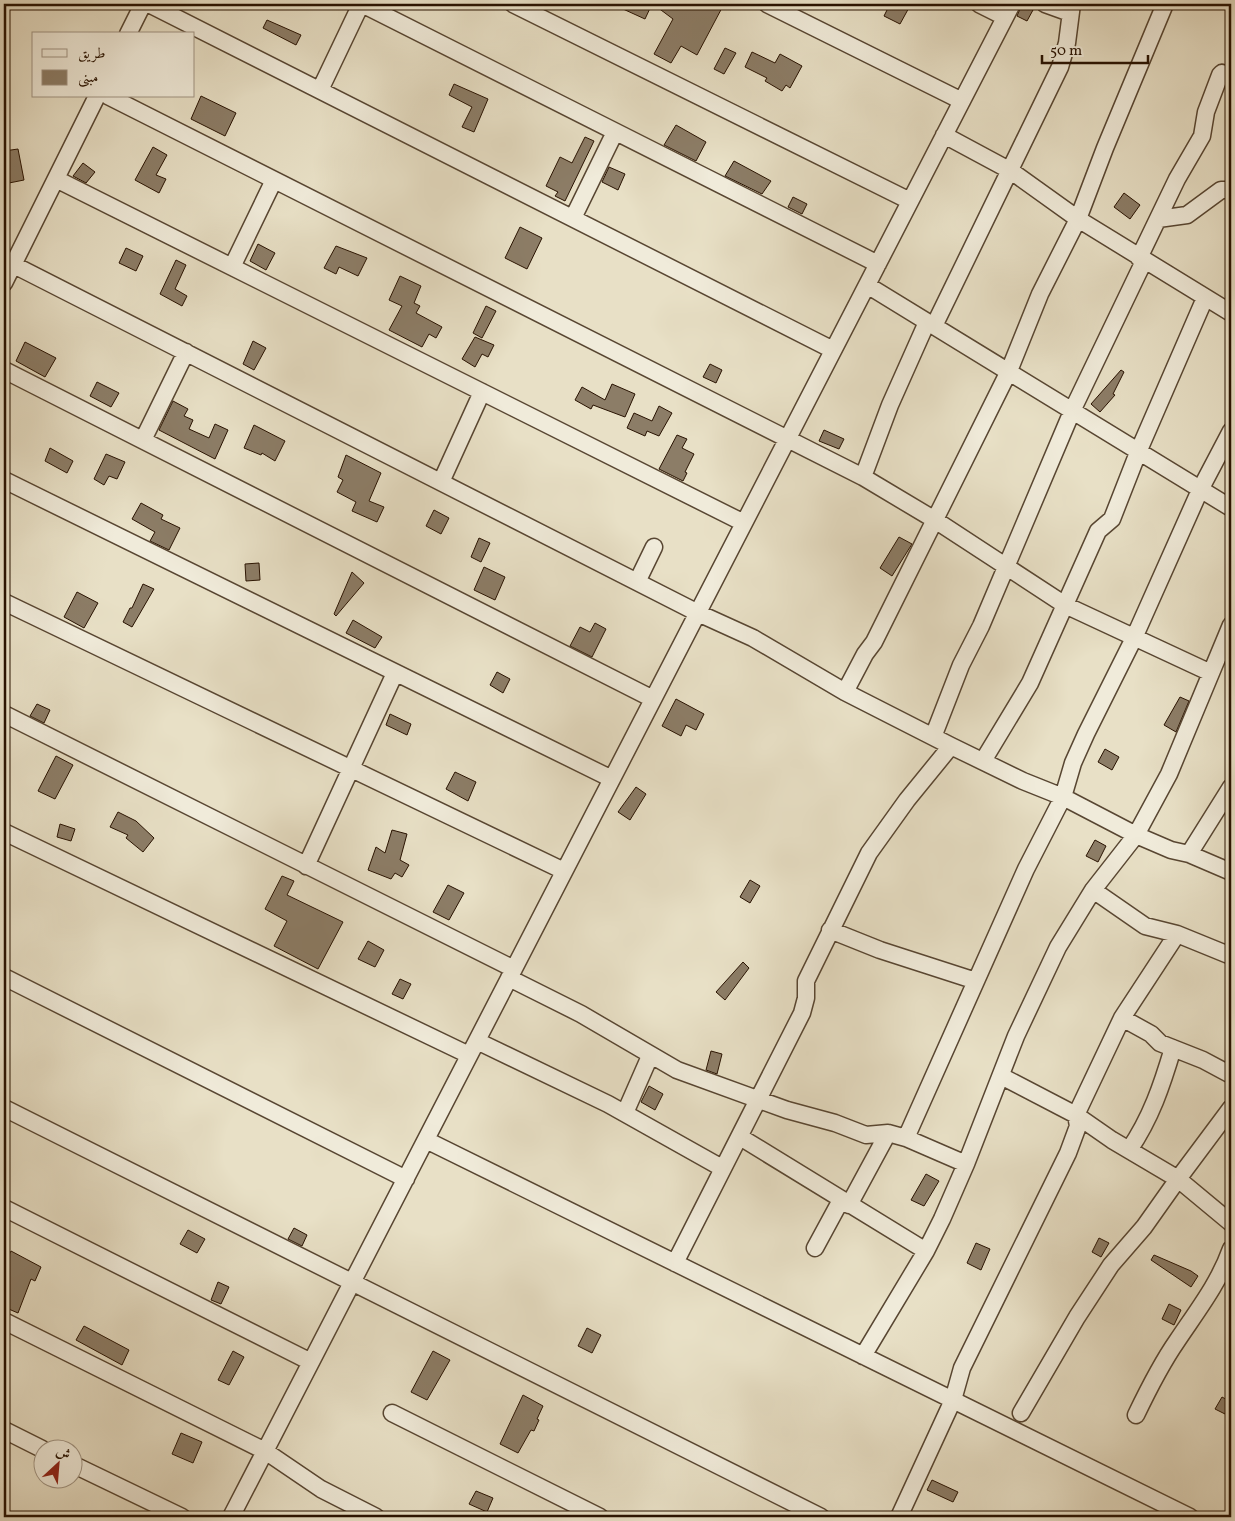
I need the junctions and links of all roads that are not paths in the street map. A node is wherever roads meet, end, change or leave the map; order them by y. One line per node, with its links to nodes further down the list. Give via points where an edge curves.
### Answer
1 (143, 4): 11 (street)
2 (149, 4): 13 (street)
3 (362, 4): 13 (street); 17 (street)
4 (513, 4): 23 (street)
5 (767, 4): 16 (street)
6 (979, 4): 10 (street)
7 (1045, 4): 9 (street)
8 (1165, 4): 25 (street)
9 (1071, 8): 19 (street, via 1060,67)
10 (1009, 10): 16 (street)
11 (129, 32)
12 (1230, 72): 26 (street, via 1220,75 1206,112 1202,136 1176,179)
13 (320, 90): 24 (street)
14 (96, 98): 20 (street)
15 (112, 98): 21 (street)
16 (962, 101): 18 (street)
17 (615, 132): 24 (street); 29 (street)
18 (944, 135): 19 (street); 23 (street)
19 (1011, 171): 25 (street); 35 (street)
20 (56, 179): 28 (street); 30 (street)
21 (274, 180): 30 (street); 43 (street)
22 (1231, 190): 26 (street, via 1221,190 1187,215)
23 (910, 201): 29 (street)
24 (573, 218): 36 (street)
25 (1078, 219): 27 (street); 39 (street, via 1040,294)
26 (1158, 219): 27 (street)
27 (1141, 260): 33 (street); 41 (street)
28 (8, 263): 31 (street); 37 (street)
29 (878, 264): 32 (street)
30 (232, 267): 40 (street)
31 (4, 283)
32 (867, 285): 35 (street); 36 (street)
33 (1206, 298): 34 (street); 45 (street)
34 (1231, 313)
35 (931, 324): 39 (street); 46 (street, via 890,405)
36 (833, 350): 43 (street)
37 (186, 352): 44 (street); 48 (street)
38 (4, 370): 44 (street)
39 (1009, 370): 41 (street); 51 (street)
40 (482, 392): 48 (street); 52 (street)
41 (1073, 409): 45 (street); 54 (street)
42 (1231, 431): 49 (street)
43 (788, 439): 46 (street); 52 (street)
44 (143, 440): 64 (street)
45 (1139, 450): 49 (street); 57 (street, via 1112,519 1098,531)
46 (862, 477): 51 (street)
47 (4, 480): 61 (street)
48 (441, 482): 55 (street)
49 (1200, 490): 50 (street); 60 (street)
50 (1231, 508)
51 (936, 520): 54 (street); 63 (street)
52 (744, 523): 58 (street)
53 (654, 547): 55 (street)
54 (1006, 567): 57 (street); 66 (street, via 961,665)
55 (637, 582): 58 (street)
56 (4, 602): 69 (street)
57 (1065, 605): 60 (street); 68 (street, via 1030,683)
58 (698, 612): 63 (street, via 753,638); 64 (street)
59 (1231, 625): 62 (street)
60 (1134, 638): 62 (street); 72 (street, via 1080,749)
61 (395, 672): 69 (street); 70 (street)
62 (1211, 673): 74 (street, via 1169,774)
63 (845, 692): 66 (street)
64 (653, 699): 70 (street)
65 (4, 714): 76 (street)
66 (933, 737): 67 (street)
67 (951, 746): 68 (street); 80 (street, via 869,853)
68 (983, 761): 72 (street)
69 (351, 769): 76 (street); 77 (street)
70 (612, 779): 77 (street)
71 (1231, 787): 75 (street)
72 (1063, 797): 74 (street); 85 (street, via 1026,869)
73 (4, 832): 87 (street)
74 (1136, 836): 75 (street); 79 (street)
75 (1188, 854): 78 (street)
76 (306, 866): 83 (street)
77 (564, 872): 83 (street)
78 (1231, 872)
79 (1093, 890): 81 (street, via 1145,926); 91 (street, via 1058,947)
80 (830, 930): 85 (street); 92 (street, via 806,982 802,1013)
81 (1177, 934): 82 (street); 86 (street)
82 (1231, 956)
83 (511, 974): 87 (street); 89 (street)
84 (4, 977): 104 (street)
85 (976, 981): 99 (street)
86 (1122, 1018): 88 (street); 96 (street)
87 (473, 1048): 95 (street); 100 (street)
88 (1173, 1048): 90 (street); 101 (street, via 1149,1119)
89 (650, 1056): 92 (street, via 677,1070); 95 (street)
90 (1231, 1075)
91 (1001, 1076): 96 (street); 102 (street)
92 (760, 1099): 97 (street, via 866,1135); 98 (street)
93 (4, 1108): 113 (street)
94 (1231, 1108): 105 (street)
95 (625, 1113): 103 (street)
96 (1076, 1115): 101 (street); 117 (street, via 1078,1126 1068,1153 962,1368)
97 (888, 1133): 99 (street); 106 (street)
98 (740, 1137): 103 (street); 106 (street)
99 (906, 1138): 102 (street)
100 (426, 1140): 104 (street); 112 (street)
101 (1129, 1150): 105 (street)
102 (966, 1164): 111 (street)
103 (722, 1168): 112 (street)
104 (406, 1178): 113 (street)
105 (1178, 1179): 108 (street); 119 (street, via 1077,1317)
106 (845, 1203): 109 (street); 111 (street)
107 (4, 1208): 116 (street)
108 (1231, 1223)
109 (814, 1248)
110 (1231, 1249): 120 (street, via 1213,1287 1176,1342)
111 (926, 1251): 115 (street)
112 (674, 1262): 115 (street)
113 (351, 1284): 116 (street); 129 (street)
114 (4, 1321): 123 (street)
115 (863, 1356): 117 (street)
116 (311, 1362): 123 (street)
117 (953, 1400): 130 (street); 131 (street)
118 (392, 1413): 125 (street)
119 (1021, 1413)
120 (1136, 1415)
121 (4, 1430): 122 (street)
122 (32, 1444)
123 (265, 1451): 127 (street); 128 (street, via 321,1489)
124 (82, 1469): 126 (street)
125 (591, 1515)
126 (182, 1517)
127 (231, 1517)
128 (376, 1517)
129 (821, 1517)
130 (899, 1517)
131 (1190, 1517)

